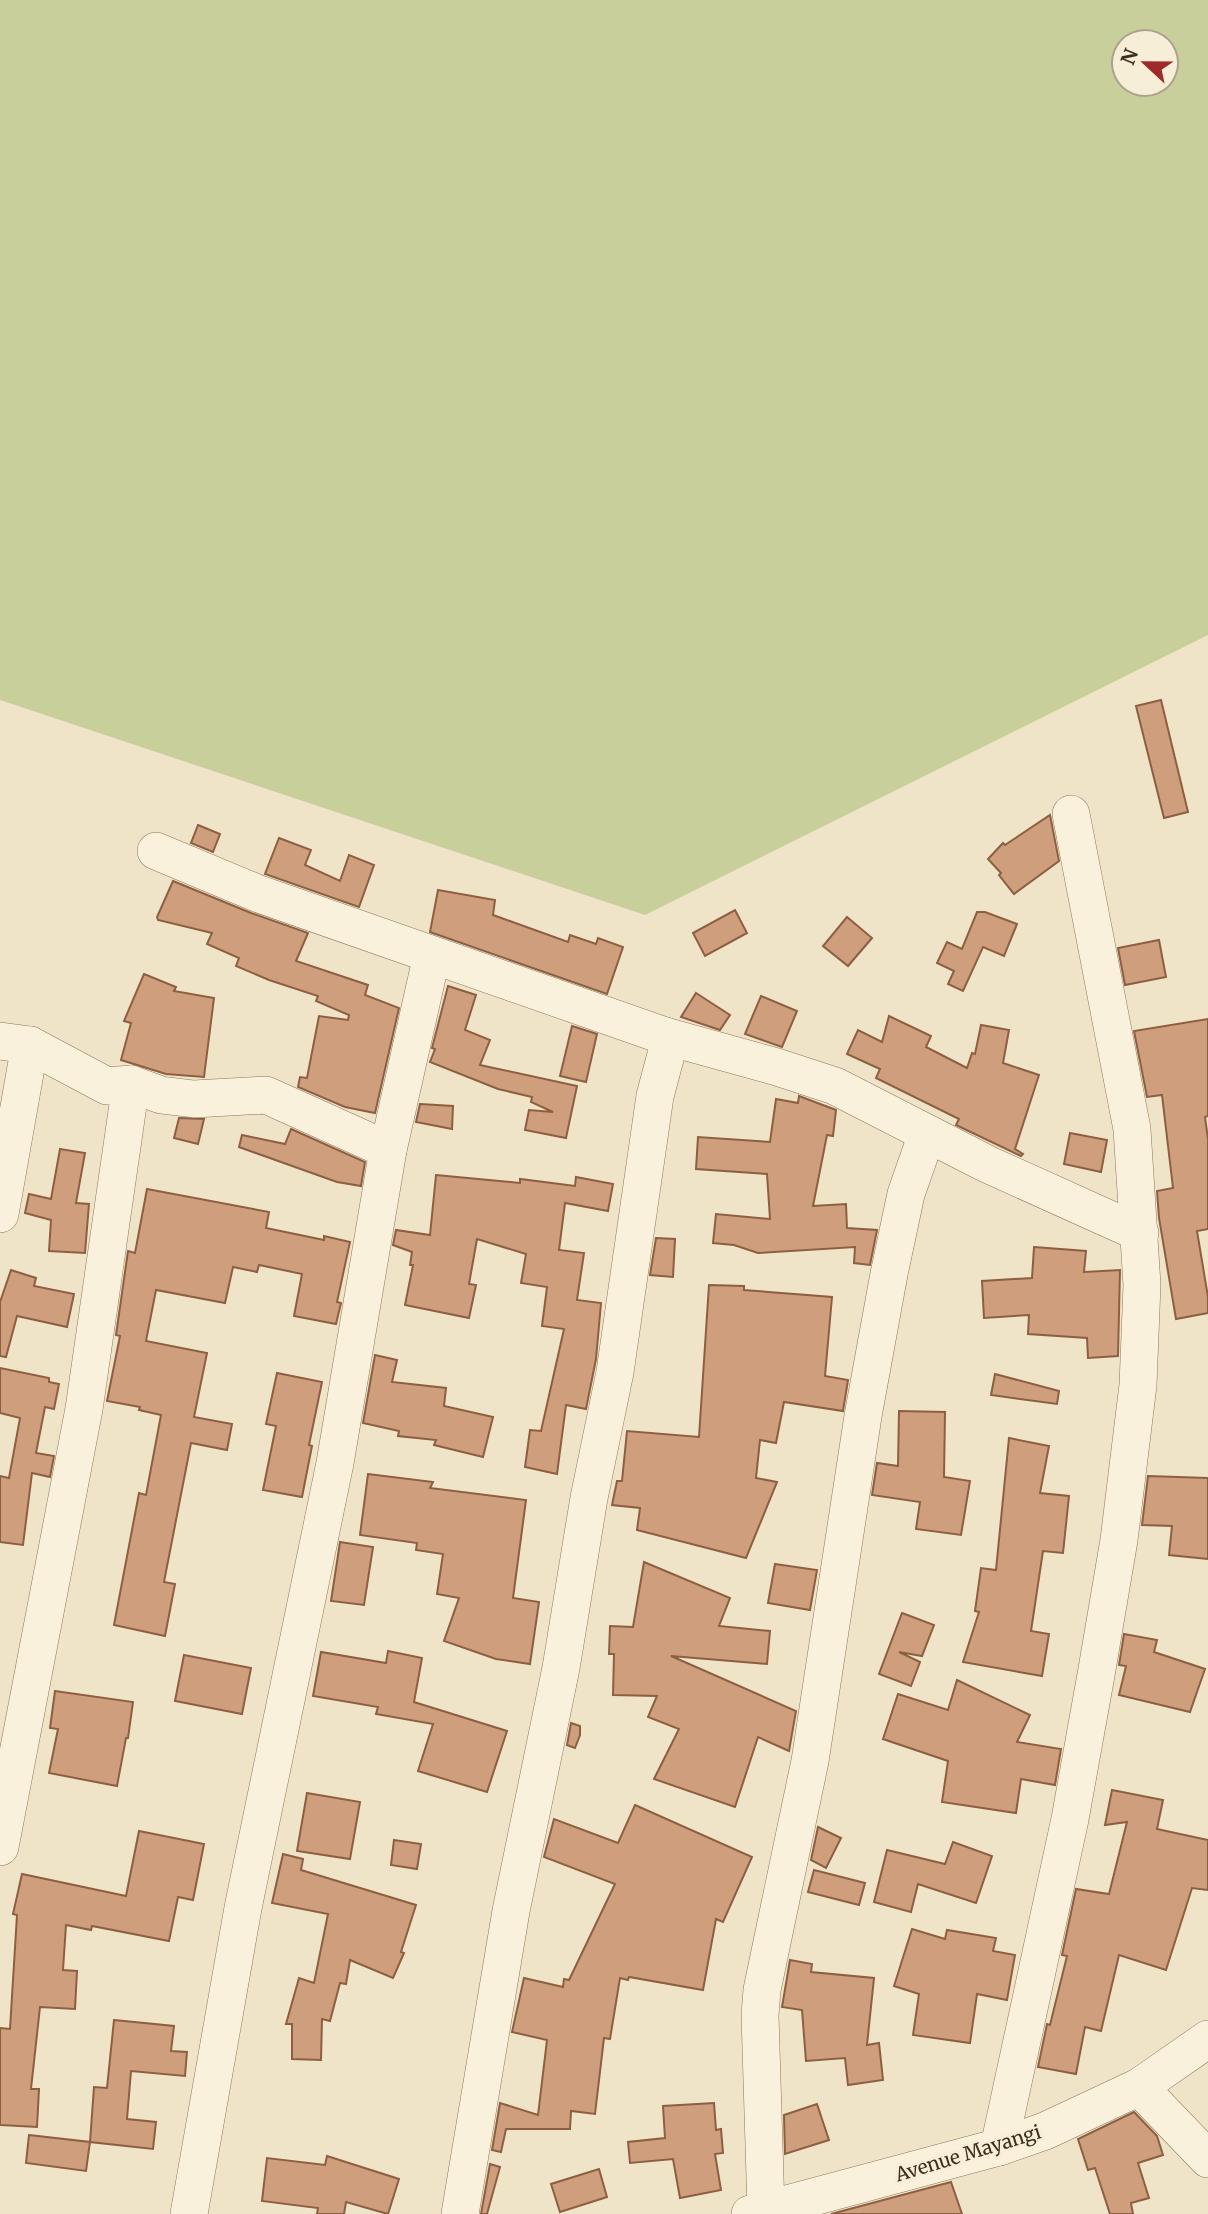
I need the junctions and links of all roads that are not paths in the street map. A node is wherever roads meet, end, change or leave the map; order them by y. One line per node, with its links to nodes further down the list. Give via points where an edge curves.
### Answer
1 (1071, 814): 10 (street, via 1132,1129)
2 (156, 852): 3 (street, via 259,894)
3 (432, 954): 4 (street); 8 (street)
4 (665, 1036): 7 (street, via 835,1086); 18 (street, via 667,1051 655,1096 615,1372 511,1912)
5 (15, 1043): 6 (street, via 107,1086); 9 (street)
6 (131, 1084): 8 (street, via 161,1095 194,1098 266,1095); 11 (street, via 84,1409)
7 (927, 1134): 10 (street); 16 (street, via 906,1194 888,1273 810,1760 762,1990)
8 (388, 1150): 17 (street, via 335,1463 243,1908)
9 (0, 1214)
10 (1140, 1233): 14 (street, via 1138,1385 1119,1540 1070,1819)
11 (0, 1847)
12 (1208, 2039): 13 (street, Avenue Mayangi)
13 (1139, 2087): 14 (street, Avenue Mayangi); 15 (street)
14 (999, 2147): 16 (street, Avenue Mayangi)
15 (1208, 2159)
16 (758, 2212)
17 (188, 2214)
18 (460, 2214)

